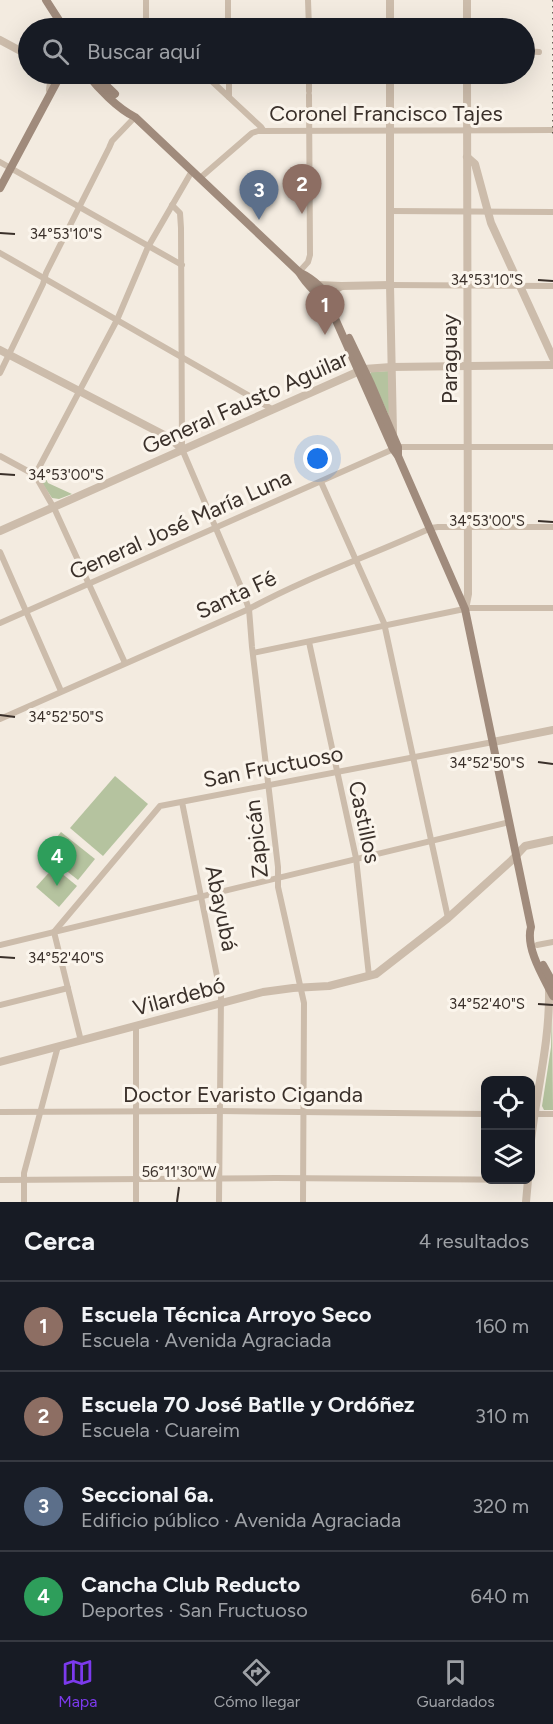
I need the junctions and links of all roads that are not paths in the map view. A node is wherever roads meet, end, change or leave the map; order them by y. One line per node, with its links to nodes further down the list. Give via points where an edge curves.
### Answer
1 (46, 0): 7 (main road)
2 (146, 0): 8 (street)
3 (228, 0): 9 (street)
4 (309, 0): 10 (street)
5 (390, 0): 11 (street)
6 (467, 0): 12 (street)
7 (58, 18)
8 (146, 18)
9 (228, 18)
10 (309, 18)
11 (390, 18)
12 (467, 18)
13 (0, 40): 14 (street)
14 (18, 50)
15 (535, 51): 16 (street)
16 (539, 51)
17 (51, 84): 26 (street)
18 (56, 84): 26 (main road)
19 (95, 84): 28 (main road)
20 (105, 84): 28 (main road)
21 (215, 84): 27 (street)
22 (229, 84): 27 (street)
23 (309, 84): 31 (street)
24 (390, 84): 33 (street)
25 (467, 84): 32 (street, Paraguay)
26 (50, 93): 36 (main road)
27 (229, 97): 29 (street)
28 (135, 117): 37 (main road); 41 (street, via 112,141)
29 (263, 130): 31 (street, Coronel Francisco Tajes); 38 (street, Coronel Francisco Tajes, via 252,133)
30 (553, 130): 32 (street, Coronel Francisco Tajes)
31 (310, 131): 33 (street, Coronel Francisco Tajes); 49 (street, via 310,255)
32 (467, 131): 33 (street, Coronel Francisco Tajes); 34 (street, Paraguay)
33 (390, 132): 42 (street)
34 (467, 157): 43 (street, Paraguay); 44 (street, via 475,164)
35 (0, 162): 36 (street)
36 (10, 168): 39 (main road); 41 (street)
37 (192, 171): 38 (main road); 40 (street)
38 (200, 178): 49 (main road)
39 (0, 188)
40 (172, 205): 46 (street); 48 (street, via 181,218)
41 (79, 208): 46 (street); 50 (street)
42 (390, 211): 43 (street); 52 (street)
43 (467, 212): 44 (street); 54 (street, Paraguay)
44 (487, 212): 45 (street); 55 (street)
45 (553, 212)
46 (148, 248): 48 (street); 58 (street)
47 (0, 253): 50 (street)
48 (182, 265): 61 (street)
49 (299, 272): 51 (main road); 57 (main road, via 303,280)
50 (44, 279): 58 (street); 60 (street)
51 (318, 285): 53 (street); 57 (main road)
52 (390, 285): 53 (street); 54 (street); 65 (street)
53 (342, 286): 57 (street)
54 (467, 286): 55 (street); 64 (street, Paraguay)
55 (519, 286): 56 (street); 62 (street)
56 (552, 286)
57 (326, 297): 66 (main road)
58 (117, 320): 61 (street); 68 (street)
59 (0, 350): 60 (street)
60 (9, 355): 67 (street); 68 (street)
61 (183, 357): 69 (street); 70 (street)
62 (553, 358)
63 (553, 365): 64 (street, General Fausto Aguilar)
64 (467, 366): 65 (street, General Fausto Aguilar); 73 (street, Paraguay)
65 (392, 367): 66 (street, General Fausto Aguilar); 71 (street)
66 (361, 370): 69 (street, General Fausto Aguilar); 71 (main road); 76 (main road)
67 (0, 373)
68 (80, 392): 72 (street); 78 (street)
69 (272, 409): 75 (street, General Fausto Aguilar)
70 (182, 434): 72 (street); 75 (street)
71 (393, 434): 76 (main road)
72 (171, 438): 75 (street)
73 (467, 447): 74 (street, General José María Luna); 76 (street, General José María Luna); 81 (street, Paraguay)
74 (553, 447)
75 (182, 449): 80 (street, General Fausto Aguilar); 83 (street, Zapicán)
76 (396, 451): 79 (street, General José María Luna); 84 (main road)
77 (0, 456): 78 (street)
78 (35, 475): 80 (street)
79 (321, 482): 83 (street, General José María Luna); 87 (street)
80 (53, 507): 85 (street, General Fausto Aguilar); 88 (street)
81 (467, 527): 82 (street, Santa Fé); 84 (street, Santa Fé); 91 (street, Paraguay)
82 (553, 527)
83 (216, 528): 88 (street, General José María Luna); 90 (street, Zapicán)
84 (431, 528): 87 (street, Santa Fé); 91 (main road)
85 (0, 531)
86 (0, 552): 92 (street)
87 (356, 561): 90 (street, Santa Fé); 94 (street)
88 (89, 584): 92 (street, General José María Luna); 97 (street)
89 (553, 608): 91 (street)
90 (249, 609): 96 (street, Zapicán); 97 (street, Santa Fé)
91 (465, 609): 94 (street); 101 (main road)
92 (26, 612): 93 (street, General José María Luna); 98 (street)
93 (0, 623)
94 (385, 626): 95 (street); 102 (street)
95 (309, 642): 96 (street); 103 (street, Castillos)
96 (253, 653): 104 (street, Zapicán)
97 (125, 663): 98 (street, Santa Fé)
98 (61, 691): 99 (street, Santa Fé)
99 (0, 719)
100 (553, 730): 101 (street, San Fructuoso)
101 (493, 742): 102 (street, San Fructuoso); 106 (main road)
102 (413, 757): 103 (street, San Fructuoso); 108 (street)
103 (336, 772): 104 (street, San Fructuoso); 110 (street, Castillos)
104 (268, 786): 105 (street, San Fructuoso); 111 (street, Zapicán)
105 (182, 802): 112 (street, Abayubá); 115 (street, San Fructuoso, via 160,806)
106 (510, 822): 108 (street); 109 (main road)
107 (553, 840): 109 (street, Vilardebó, via 525,846)
108 (431, 841): 110 (street); 113 (street)
109 (517, 854): 113 (street, Vilardebó); 114 (main road)
110 (356, 858): 111 (street); 119 (street, Castillos)
111 (279, 877): 112 (street); 121 (street, Zapicán)
112 (201, 896): 115 (street); 123 (street, Abayubá)
113 (448, 918): 119 (street, Vilardebó, via 383,970)
114 (531, 927): 118 (main road); 122 (main road, via 535,958)
115 (54, 932): 117 (street); 120 (street)
116 (553, 942): 118 (street)
117 (0, 945)
118 (537, 945): 122 (main road)
119 (369, 976): 121 (street, Vilardebó)
120 (68, 988): 124 (street); 126 (street)
121 (301, 988): 123 (street, Vilardebó, via 263,992); 134 (street, Zapicán)
122 (552, 989): 129 (street, via 545,1055)
123 (221, 1003): 125 (street, Vilardebó); 130 (street, Abayubá)
124 (0, 1005)
125 (136, 1026): 126 (street, Vilardebó); 131 (street)
126 (81, 1041): 127 (street, Vilardebó)
127 (58, 1046): 128 (street, Vilardebó); 133 (street)
128 (0, 1062)
129 (535, 1100)
130 (219, 1110): 131 (street, Doctor Evaristo Ciganda); 134 (street, Doctor Evaristo Ciganda); 138 (street, Abayubá)
131 (136, 1111): 133 (street, Doctor Evaristo Ciganda); 140 (street)
132 (0, 1112): 133 (street, Doctor Evaristo Ciganda)
133 (41, 1112): 142 (street)
134 (305, 1112): 135 (street, Doctor Evaristo Ciganda); 139 (street, Zapicán)
135 (481, 1113)
136 (535, 1114): 137 (street)
137 (553, 1114)
138 (219, 1178): 139 (street); 140 (street); 147 (street, Abayubá)
139 (303, 1178): 143 (street); 148 (street, Zapicán)
140 (136, 1179): 142 (street); 146 (street)
141 (0, 1180): 142 (street)
142 (24, 1180): 145 (street)
143 (481, 1180)
144 (528, 1184): 149 (street)
145 (24, 1202)
146 (135, 1202)
147 (219, 1202)
148 (303, 1202)
149 (526, 1202)

